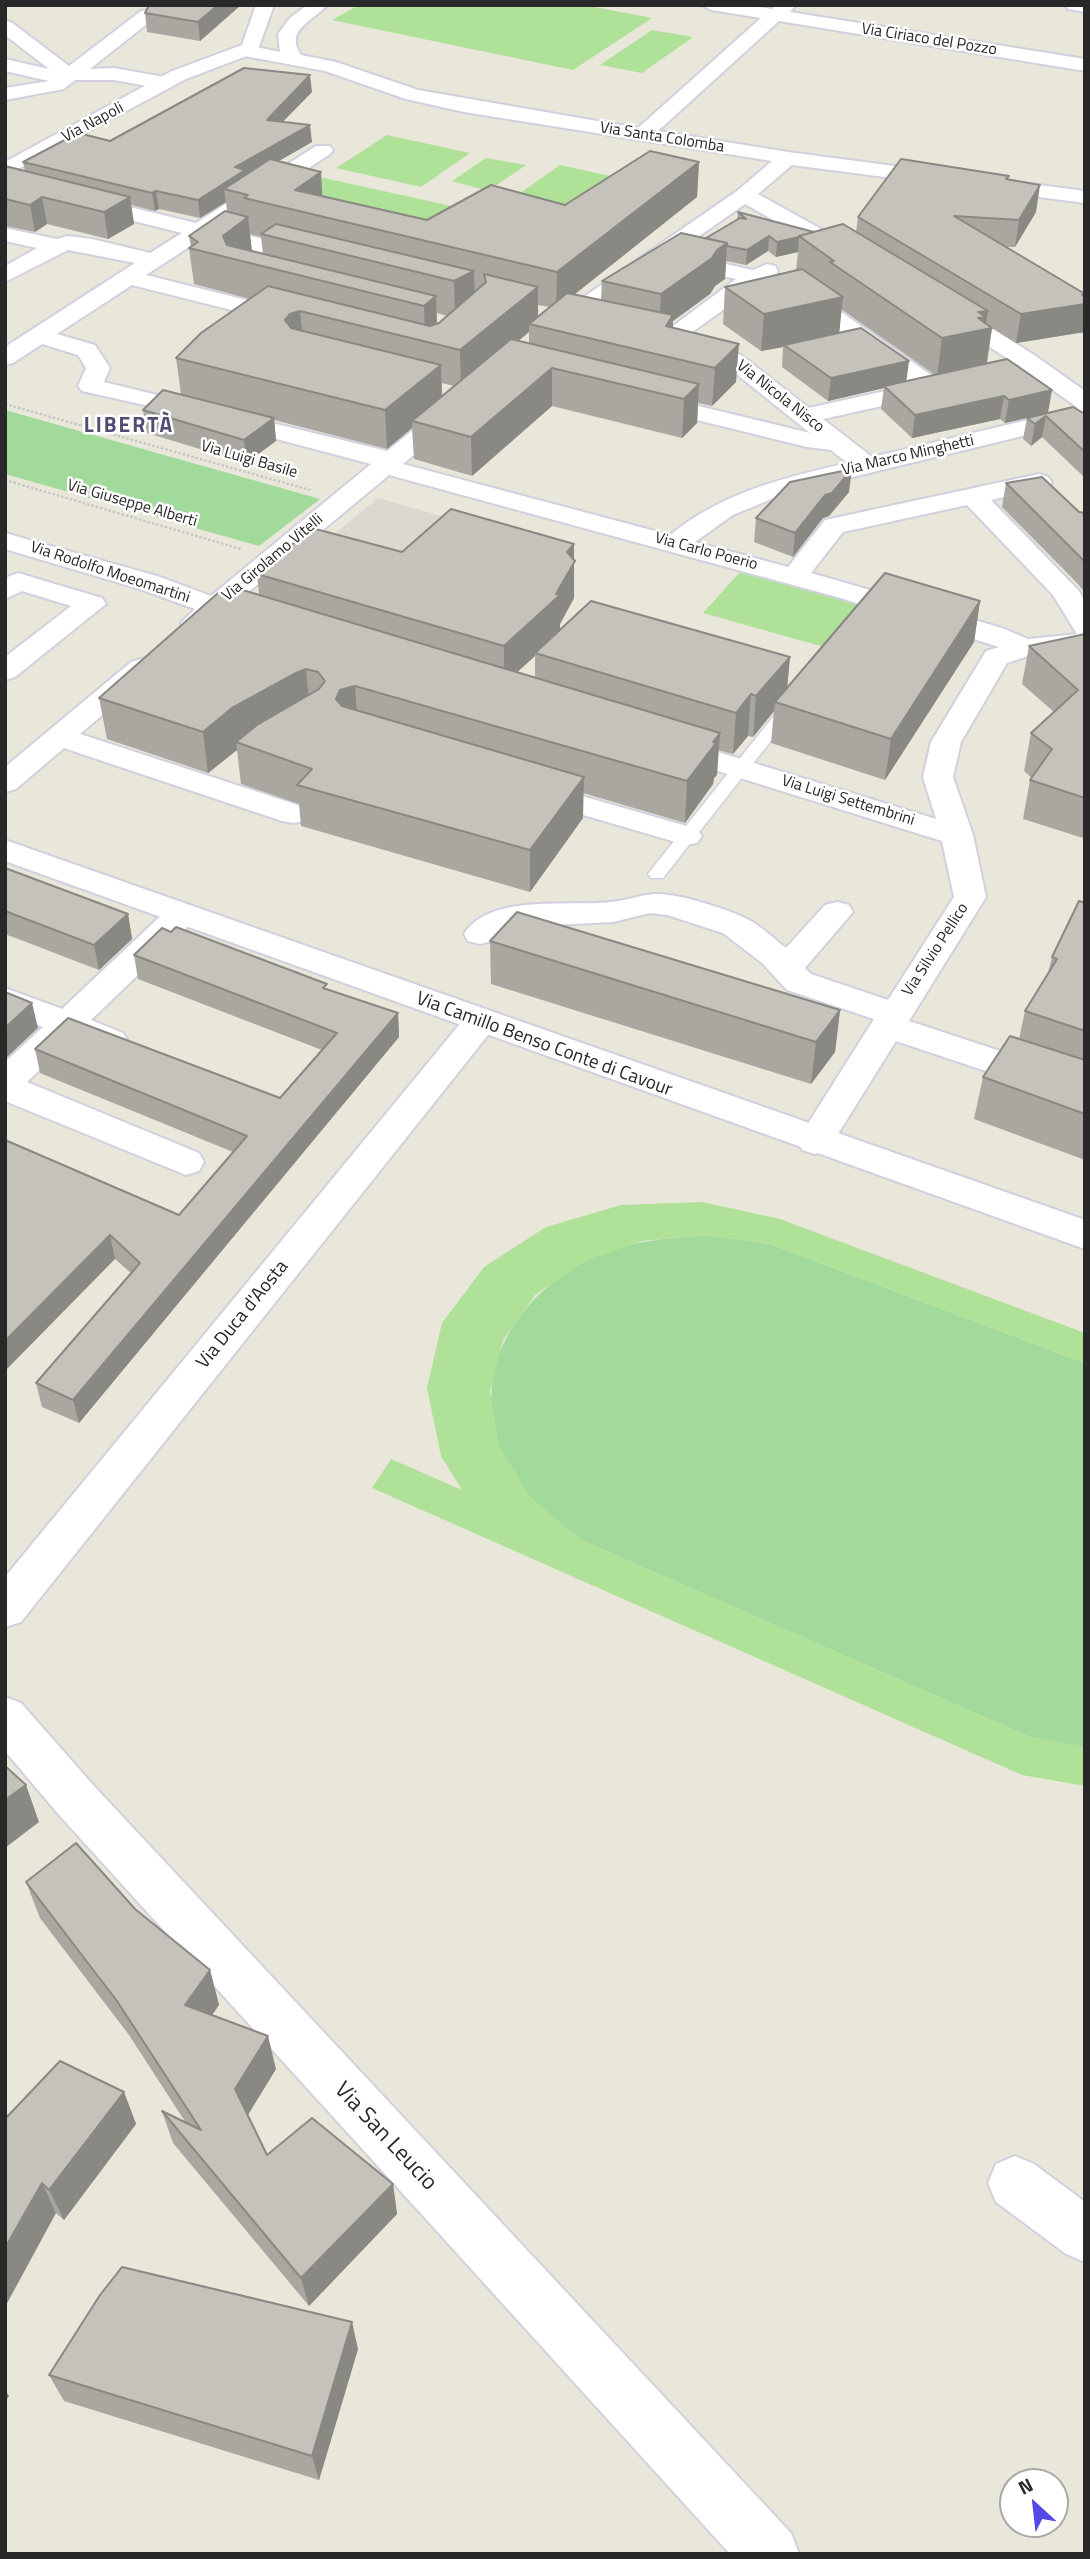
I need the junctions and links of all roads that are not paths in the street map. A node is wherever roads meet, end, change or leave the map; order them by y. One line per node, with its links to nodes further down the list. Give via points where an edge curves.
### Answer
1 (318, 5): 13 (street, via 290,25 286,35)
2 (711, 5): 6 (street, Via Ciriaco del Pozzo)
3 (1074, 5): 4 (street)
4 (1085, 7)
5 (264, 8): 11 (street, Via Napoli); 12 (street, Via Napoli)
6 (780, 10): 9 (street, Via Ciriaco del Pozzo); 10 (street)
7 (147, 15): 16 (street)
8 (5, 26): 16 (street)
9 (857, 29): 10 (street); 15 (street, Via Ciriaco del Pozzo)
10 (754, 34): 19 (street)
11 (226, 38): 12 (street, Via Santa Colomba); 17 (street, Via Napoli)
12 (250, 45): 13 (street, Via Santa Colomba); 17 (street, Via Napoli)
13 (295, 60): 19 (street, Via Santa Colomba, via 329,66 413,95)
14 (5, 65): 16 (street)
15 (1085, 65)
16 (68, 76): 17 (street); 18 (street, via 57,85)
17 (172, 79): 22 (street, Via Napoli)
18 (5, 94)
19 (643, 134): 21 (street, Via Santa Colomba)
20 (323, 150): 26 (street)
21 (788, 158): 24 (street); 25 (street, Via Santa Colomba)
22 (5, 170)
23 (5, 183): 26 (street)
24 (744, 195): 30 (street); 31 (street)
25 (1085, 197)
26 (202, 232): 29 (street); 33 (street)
27 (5, 234): 28 (street)
28 (57, 246): 33 (street, via 92,246); 38 (street)
29 (276, 249): 34 (street); 37 (street)
30 (842, 250): 32 (street); 36 (street)
31 (656, 255): 39 (street); 43 (street)
32 (808, 258)
33 (155, 261): 40 (street)
34 (329, 262)
35 (784, 264): 39 (street)
36 (869, 265)
37 (249, 268)
38 (5, 275)
39 (753, 278): 48 (street, via 779,282); 54 (street, Via Nicola Nisco, via 655,339 709,352)
40 (124, 282): 44 (street); 46 (street, via 252,324); 47 (street)
41 (933, 301): 53 (street)
42 (534, 313): 43 (street)
43 (561, 320): 45 (street); 50 (street)
44 (314, 324)
45 (594, 325)
46 (241, 331)
47 (41, 337): 51 (street); 65 (street, via 87,350 98,368 89,386 145,398 168,393)
48 (864, 339): 49 (street); 57 (street)
49 (836, 345)
50 (528, 348)
51 (5, 358)
52 (768, 360): 54 (street)
53 (1031, 365): 55 (street); 60 (street)
54 (741, 366): 62 (street, Via Nicola Nisco)
55 (1007, 371)
56 (957, 382): 57 (street)
57 (932, 387): 62 (street)
58 (439, 393): 65 (street, Via Girolamo Vitelli, via 471,395)
59 (619, 393): 64 (street, via 807,440)
60 (1085, 403)
61 (1085, 414): 63 (street, Via Marco Minghetti)
62 (805, 416): 64 (street, Via Nicola Nisco)
63 (989, 437): 66 (street, Via Marco Minghetti); 67 (street, Via Marco Minghetti, via 1048,491)
64 (838, 443): 66 (street, Via Nicola Nisco)
65 (387, 463): 69 (street, Via Carlo Poerio); 72 (street, Via Girolamo Vitelli)
66 (867, 466): 69 (street, Via Marco Minghetti, via 778,486 737,501 705,518)
67 (973, 496): 70 (street, Via Marco Minghetti, via 834,526); 74 (street, via 1065,591)
68 (5, 541): 72 (street, Via Rodolfo Moeomartini, via 150,583)
69 (676, 544): 70 (street, Via Carlo Poerio)
70 (794, 576): 76 (street, Via Carlo Poerio, via 874,605 992,634)
71 (5, 592): 77 (street, via 18,582 92,604)
72 (214, 608): 73 (street); 79 (street, Via Girolamo Vitelli)
73 (264, 622)
74 (1085, 628)
75 (1085, 642): 76 (street, Via Silvio Pellico)
76 (1025, 648): 87 (street, Via Silvio Pellico, via 996,657 946,742 938,777)
77 (5, 671)
78 (800, 694): 82 (lane)
79 (59, 737): 84 (street, Via Girolamo Vitelli); 85 (street)
80 (636, 737): 82 (street, Via Luigi Settembrini)
81 (240, 766): 85 (street)
82 (738, 768): 87 (street, Via Luigi Settembrini); 88 (lane)
83 (501, 782): 88 (street)
84 (5, 783)
85 (214, 788): 86 (street)
86 (293, 814)
87 (957, 835): 96 (street, Via Silvio Pellico, via 970,897)
88 (686, 836): 90 (lane)
89 (5, 850): 92 (street, Via Camillo Benso Conte di Cavour)
90 (657, 874)
91 (837, 912): 94 (street)
92 (181, 915): 97 (street, Via Camillo Benso Conte di Cavour); 98 (street)
93 (480, 934): 94 (street, Via Silvio Pellico, via 510,917 570,918 650,903 671,905 735,926)
94 (786, 968): 96 (street, Via Silvio Pellico, via 799,982)
95 (5, 999): 98 (street)
96 (891, 1020): 101 (street, Via Silvio Pellico); 102 (street, Via Silvio Pellico)
97 (480, 1022): 102 (street, Via Camillo Benso Conte di Cavour); 105 (street, Via Duca d'Aosta)
98 (65, 1024): 99 (street); 100 (street)
99 (144, 1053)
100 (5, 1085): 103 (street)
101 (1085, 1092)
102 (815, 1141): 104 (street, Via Camillo Benso Conte di Cavour)
103 (186, 1163)
104 (1085, 1235)
105 (5, 1609)
106 (5, 1717): 109 (street, Via San Leucio, via 77,1801)
107 (1015, 2183): 108 (street)
108 (1085, 2235)
109 (770, 2554)

